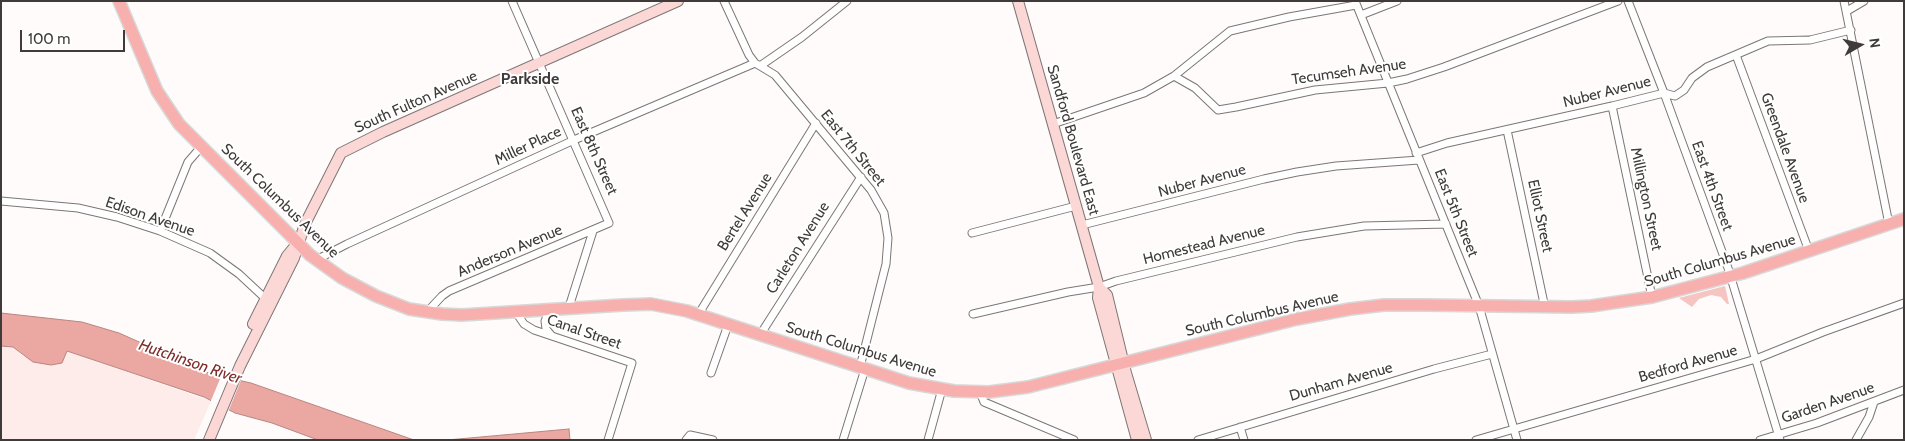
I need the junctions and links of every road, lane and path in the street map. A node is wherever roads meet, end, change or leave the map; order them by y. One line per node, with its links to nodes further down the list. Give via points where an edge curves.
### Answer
1 (119, 1): 27 (main road, South Columbus Avenue, via 157,91 176,120)
2 (512, 1): 17 (street, East 8th Street)
3 (678, 1): 17 (main road, South Fulton Avenue)
4 (724, 1): 18 (street, East 7th Street, via 749,55)
5 (847, 1): 18 (street, Miller Place, via 802,37)
6 (1018, 1): 24 (main road, Sandford Boulevard East)
7 (1397, 1): 14 (street)
8 (1618, 1): 20 (street, Tecumseh Avenue, via 1444,67)
9 (1628, 1): 21 (street, East 4th Street)
10 (1844, 1): 13 (street)
11 (1864, 1): 13 (street)
12 (1356, 3): 14 (street, East 5th Street); 19 (street, via 1230,31)
13 (1847, 11): 15 (street)
14 (1361, 15): 20 (street, East 5th Street)
15 (1851, 30): 16 (street, Nuber Avenue, via 1810,40 1768,41); 35 (street)
16 (1736, 55): 21 (street, Nuber Avenue, via 1707,67 1675,96); 41 (street, Greendale Avenue)
17 (540, 63): 26 (street, East 8th Street); 40 (main road, South Fulton Avenue, via 341,153)
18 (758, 64): 23 (street, East 7th Street, via 775,75); 26 (street, Miller Place)
19 (1174, 76): 20 (street, Tecumseh Avenue, via 1194,88 1218,110 1315,90); 24 (street, via 1144,93)
20 (1388, 83): 28 (street, East 5th Street)
21 (1664, 93): 22 (street, Nuber Avenue); 43 (street, East 4th Street)
22 (1612, 106): 25 (street, Nuber Avenue); 45 (street, Millington Street)
23 (816, 123): 29 (street, East 7th Street); 54 (street, Bertel Avenue)
24 (1053, 124): 31 (main road, Sandford Boulevard East)
25 (1506, 130): 28 (street, Nuber Avenue, via 1447,143); 51 (street, Elliot Street)
26 (574, 140): 33 (street, East 8th Street); 42 (street, Miller Place)
27 (201, 147): 38 (street, via 188,162); 40 (main road, South Columbus Avenue)
28 (1418, 157): 34 (street, East 5th Street); 36 (street, Nuber Avenue, via 1297,172)
29 (861, 177): 57 (street, Carleton Avenue); 62 (street, East 7th Street, via 884,213 889,246)
30 (1, 200): 38 (street, Edison Avenue, via 78,208)
31 (1076, 206): 36 (main road, Sandford Boulevard East); 39 (street)
32 (1904, 218): 35 (main road, South Columbus Avenue)
33 (609, 223): 37 (street, Anderson Avenue)
34 (1446, 224): 44 (street, Homestead Avenue, via 1364,226 1297,237 1116,281); 48 (street, East 5th Street)
35 (1889, 224): 41 (main road, South Columbus Avenue)
36 (1082, 225): 44 (main road, Sandford Boulevard East)
37 (593, 231): 50 (street); 53 (street, Anderson Avenue, via 449,292)
38 (160, 232): 46 (street, Edison Avenue, via 210,253)
39 (972, 233)
40 (298, 243): 42 (main road, South Columbus Avenue); 46 (main road, South Fulton Avenue, via 294,258)
41 (1809, 251): 43 (main road, South Columbus Avenue)
42 (316, 260): 53 (main road, South Columbus Avenue, via 370,293 409,309)
43 (1731, 276): 45 (main road, South Columbus Avenue); 60 (street, East 4th Street)
44 (1099, 288): 55 (street, Homestead Avenue); 61 (main road, Sandford Boulevard East, via 1107,295)
45 (1652, 297): 51 (main road, South Columbus Avenue, via 1591,306)
46 (268, 301): 71 (main road, South Fulton Avenue)
47 (1904, 303): 60 (street, Bedford Avenue)
48 (1479, 306): 51 (main road, South Columbus Avenue); 59 (street, East 5th Street); 61 (main road, South Columbus Avenue, via 1401,305 1350,309 1297,319)
49 (555, 308): 50 (main road, South Columbus Avenue); 52 (main road, South Columbus Avenue); 58 (street, via 544,321)
50 (570, 308): 54 (main road, South Columbus Avenue, via 651,304)
51 (1545, 308)
52 (515, 311): 53 (main road, South Columbus Avenue, via 462,315); 58 (street, Canal Street, via 524,324)
53 (427, 312)
54 (698, 314): 56 (main road, South Columbus Avenue)
55 (973, 314)
56 (728, 325): 57 (main road, South Columbus Avenue); 63 (street)
57 (760, 335): 62 (main road, South Columbus Avenue)
58 (551, 336): 72 (street, Canal Street, via 632,363)
59 (1492, 354): 68 (street, Dunham Avenue); 69 (street, East 5th Street)
60 (1756, 359): 69 (street, Bedford Avenue); 70 (street, East 4th Street)
61 (1120, 364): 66 (main road, South Columbus Avenue, via 1028,387); 78 (main road, Sandford Boulevard East); 79 (main road, Sandford Boulevard East)
62 (863, 368): 64 (main road, South Columbus Avenue, via 909,383); 75 (street, East 7th Street)
63 (711, 373)
64 (942, 389): 66 (main road, South Columbus Avenue); 76 (street)
65 (1904, 390): 67 (street, Garden Avenue)
66 (980, 392): 77 (street, via 984,402)
67 (1874, 402): 70 (street, Garden Avenue); 85 (street)
68 (1240, 427): 80 (street, Dunham Avenue); 81 (street)
69 (1513, 428): 82 (street, Bedford Avenue); 83 (street, East 5th Street)
70 (1779, 437): 84 (street, Garden Avenue)
71 (206, 439)
72 (608, 440)
73 (686, 440): 74 (street, via 690,435)
74 (713, 440)
75 (843, 440)
76 (928, 440)
77 (1074, 440)
78 (1137, 440)
79 (1146, 440)
80 (1198, 440)
81 (1244, 440)
82 (1476, 440)
83 (1517, 440)
84 (1760, 440)
85 (1856, 440)

